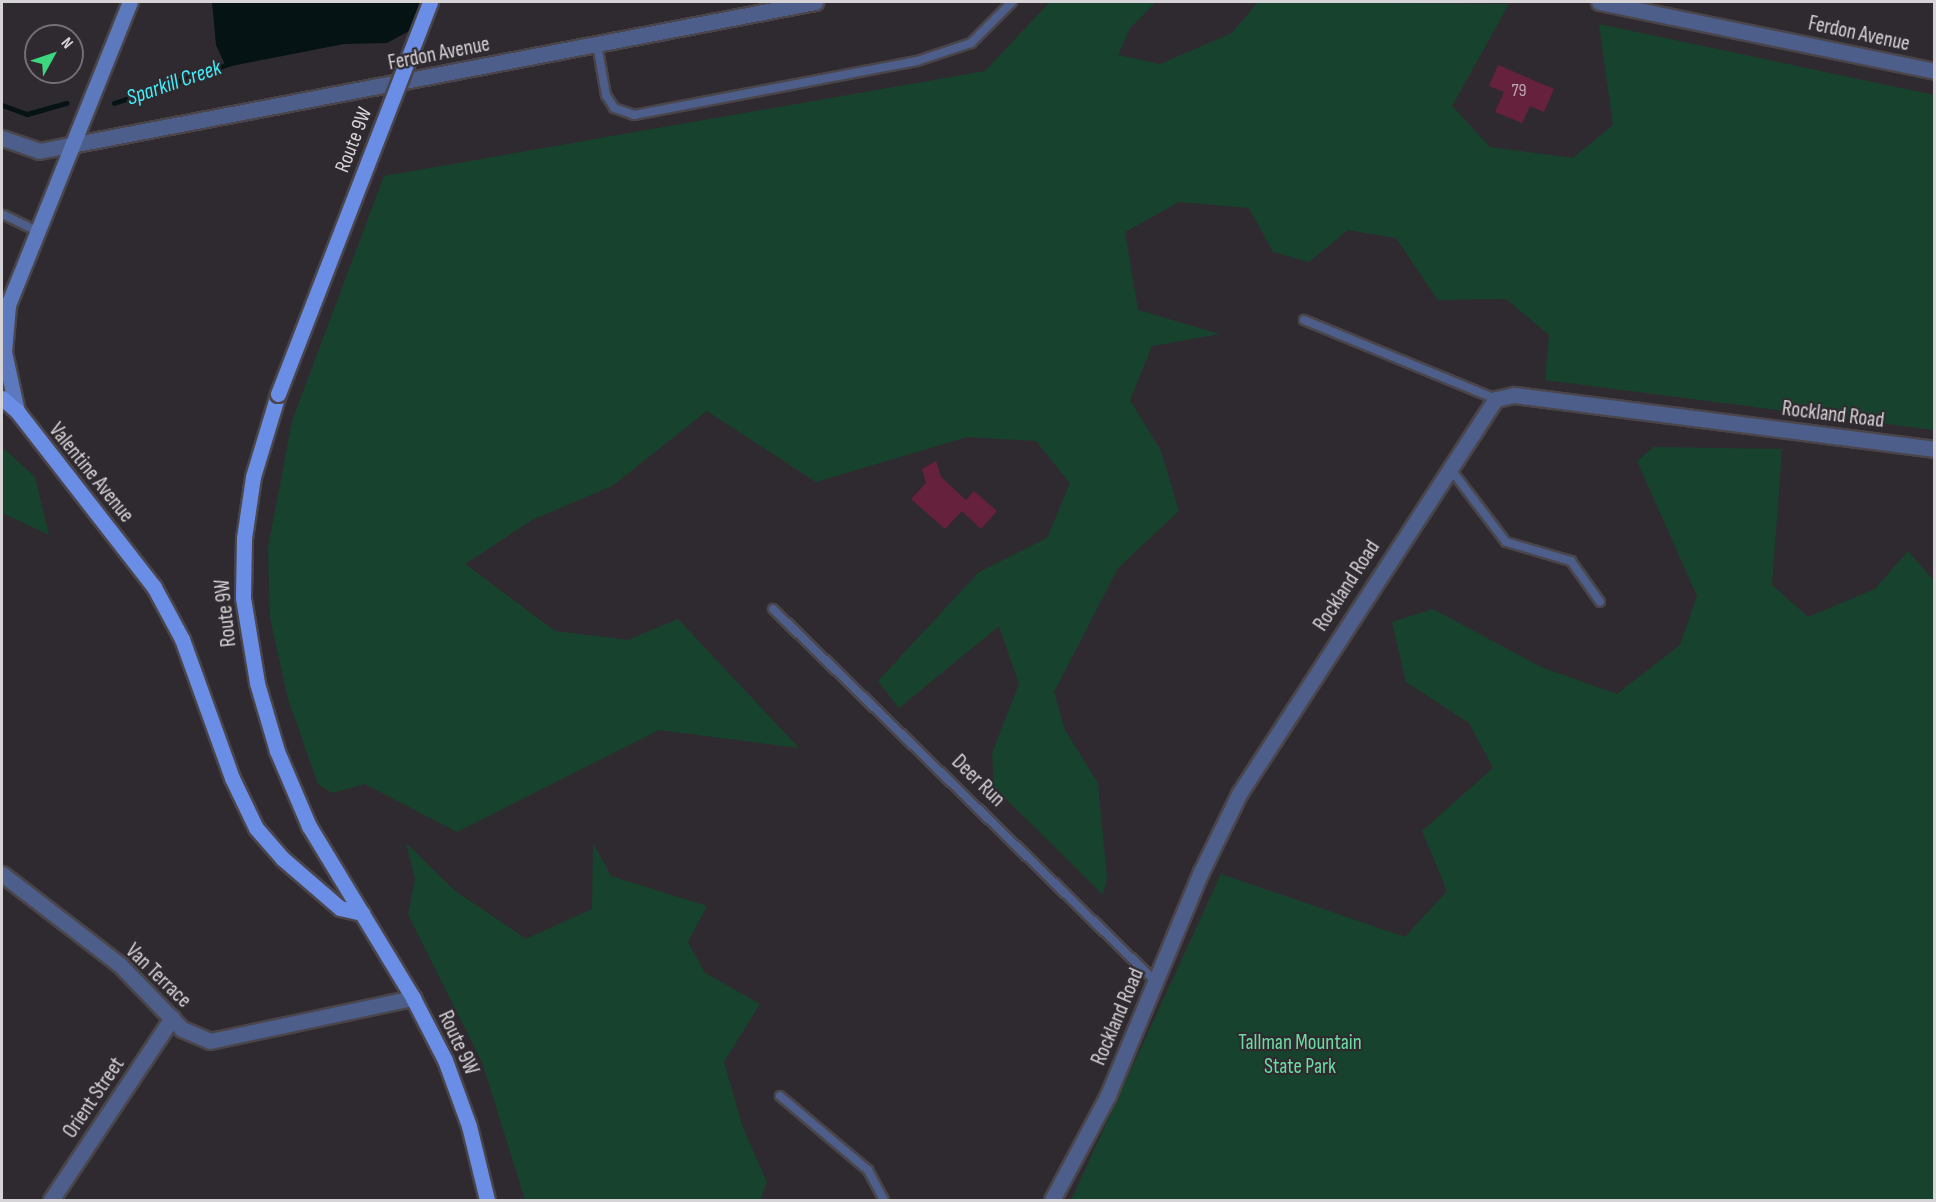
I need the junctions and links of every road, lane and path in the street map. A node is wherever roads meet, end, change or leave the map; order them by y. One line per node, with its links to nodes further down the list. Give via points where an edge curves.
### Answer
1 (130, 2): 9 (main road, Valentine Avenue)
2 (430, 2): 23 (main road, Route 9W, bridge, via 278,394 246,517 242,578 248,640 286,772 313,833)
3 (815, 2): 6 (street, Ferdon Avenue)
4 (1012, 2): 6 (lane, via 971,43 917,61 634,116 614,108 606,95)
5 (1599, 2): 7 (street, Ferdon Avenue)
6 (597, 44): 9 (street, Ferdon Avenue)
7 (1935, 71)
8 (2, 138): 9 (street, Ferdon Avenue, via 39,151)
9 (70, 145): 11 (main road, Valentine Avenue)
10 (4, 215): 11 (lane)
11 (37, 231): 12 (main road, Valentine Avenue)
12 (19, 275): 13 (main road); 17 (main road, Valentine Avenue, via 4,340)
13 (2, 302)
14 (1304, 320): 16 (lane)
15 (2, 399): 17 (main road)
16 (1496, 399): 18 (street, Rockland Road, via 1514,395); 19 (street, Rockland Road)
17 (17, 411): 23 (main road, Valentine Avenue, via 163,604 182,639 237,792 256,828 282,858 340,908)
18 (1935, 449)
19 (1449, 467): 20 (lane, via 1506,542 1571,561); 24 (street, Rockland Road, via 1239,794)
20 (1600, 602)
21 (773, 609): 24 (lane, Deer Run)
22 (2, 874): 26 (street, Van Terrace, via 120,965)
23 (362, 913): 25 (main road, Route 9W)
24 (1155, 981): 31 (street, Rockland Road, via 1108,1095)
25 (413, 998): 26 (street, Van Terrace, via 210,1041); 29 (main road, Route 9W, via 458,1092)
26 (172, 1018): 28 (street, Orient Street)
27 (780, 1096): 30 (lane, via 868,1170)
28 (51, 1200)
29 (487, 1200)
30 (884, 1200)
31 (1052, 1200)

